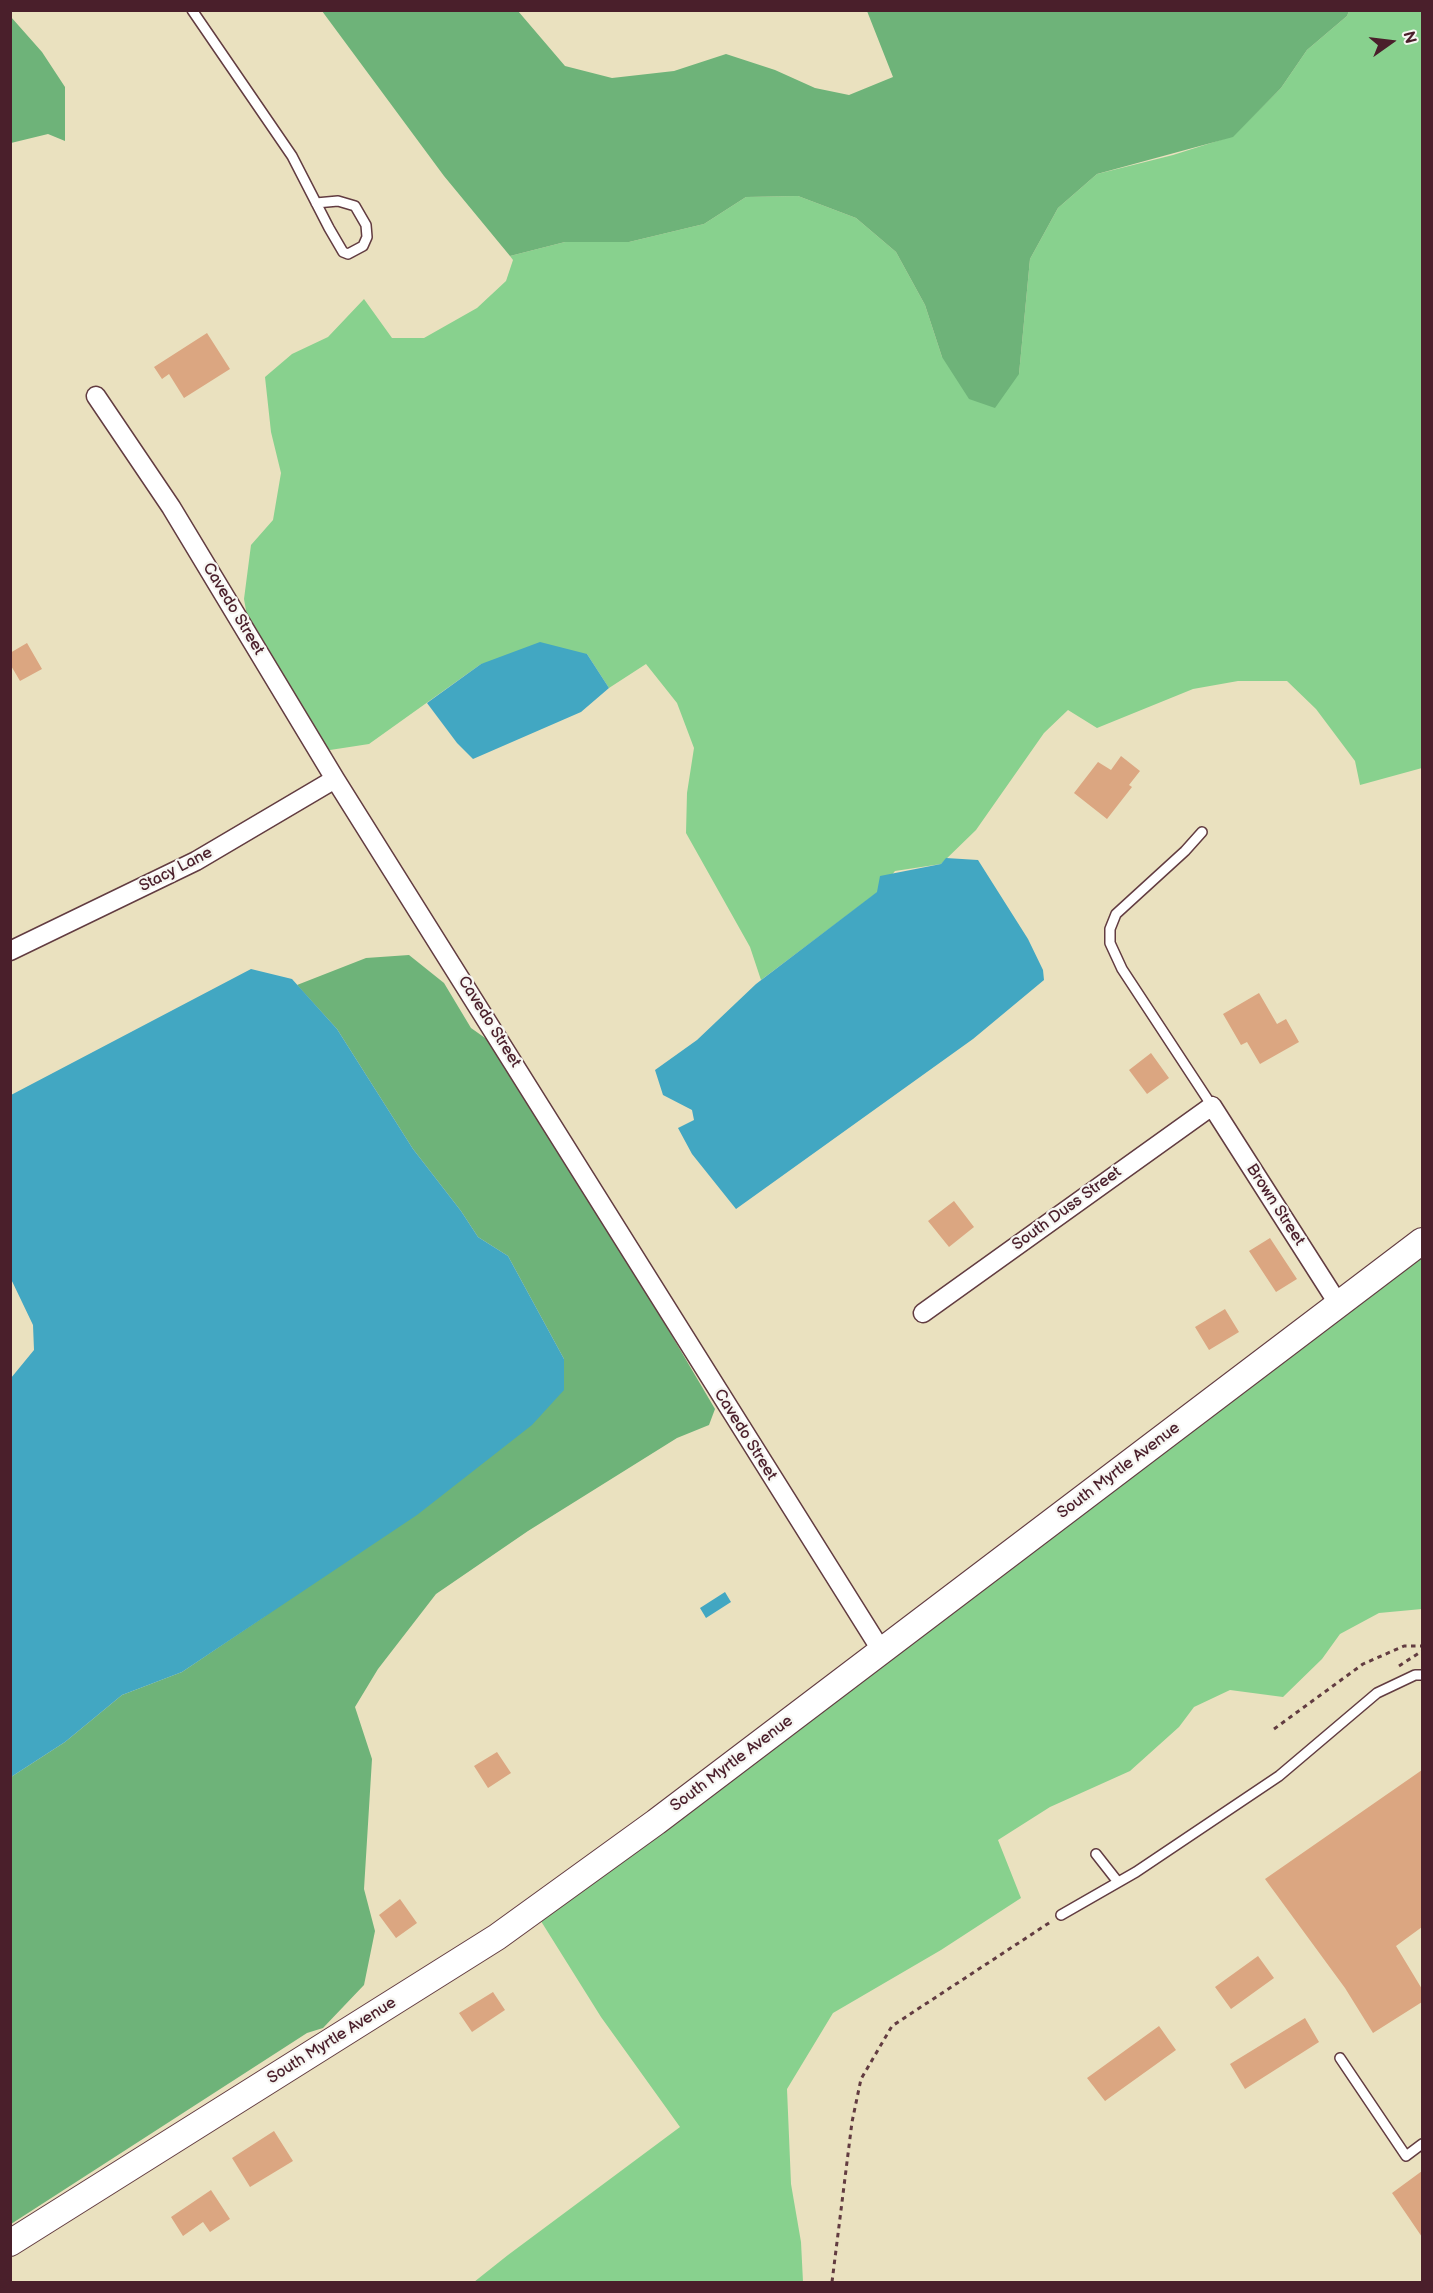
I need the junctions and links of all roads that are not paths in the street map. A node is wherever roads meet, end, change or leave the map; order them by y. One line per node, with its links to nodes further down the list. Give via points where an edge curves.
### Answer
1 (192, 10): 2 (lane, via 292,156)
2 (316, 203): 2 (lane, via 343,252 348,255 363,246 366,225 355,207 338,201)
3 (96, 396): 4 (street, Cavedo Street, via 171,507)
4 (335, 779): 6 (street, Stacy Lane, via 196,861); 11 (street, Cavedo Street)
5 (1203, 832): 7 (lane, via 1116,914 1110,936 1122,969)
6 (10, 951)
7 (1212, 1106): 9 (street, Brown Street); 10 (street, South Duss Street)
8 (1422, 1241): 9 (street, South Myrtle Avenue)
9 (1339, 1305): 11 (street, South Myrtle Avenue)
10 (923, 1313)
11 (881, 1650): 18 (street, South Myrtle Avenue, via 656,1822 497,1937)
12 (1422, 1675): 14 (lane, via 1414,1675 1377,1694 1279,1776)
13 (1096, 1854): 14 (lane)
14 (1118, 1882): 15 (lane)
15 (1061, 1915)
16 (1340, 2058): 17 (lane, via 1406,2156)
17 (1422, 2144)
18 (10, 2243)

